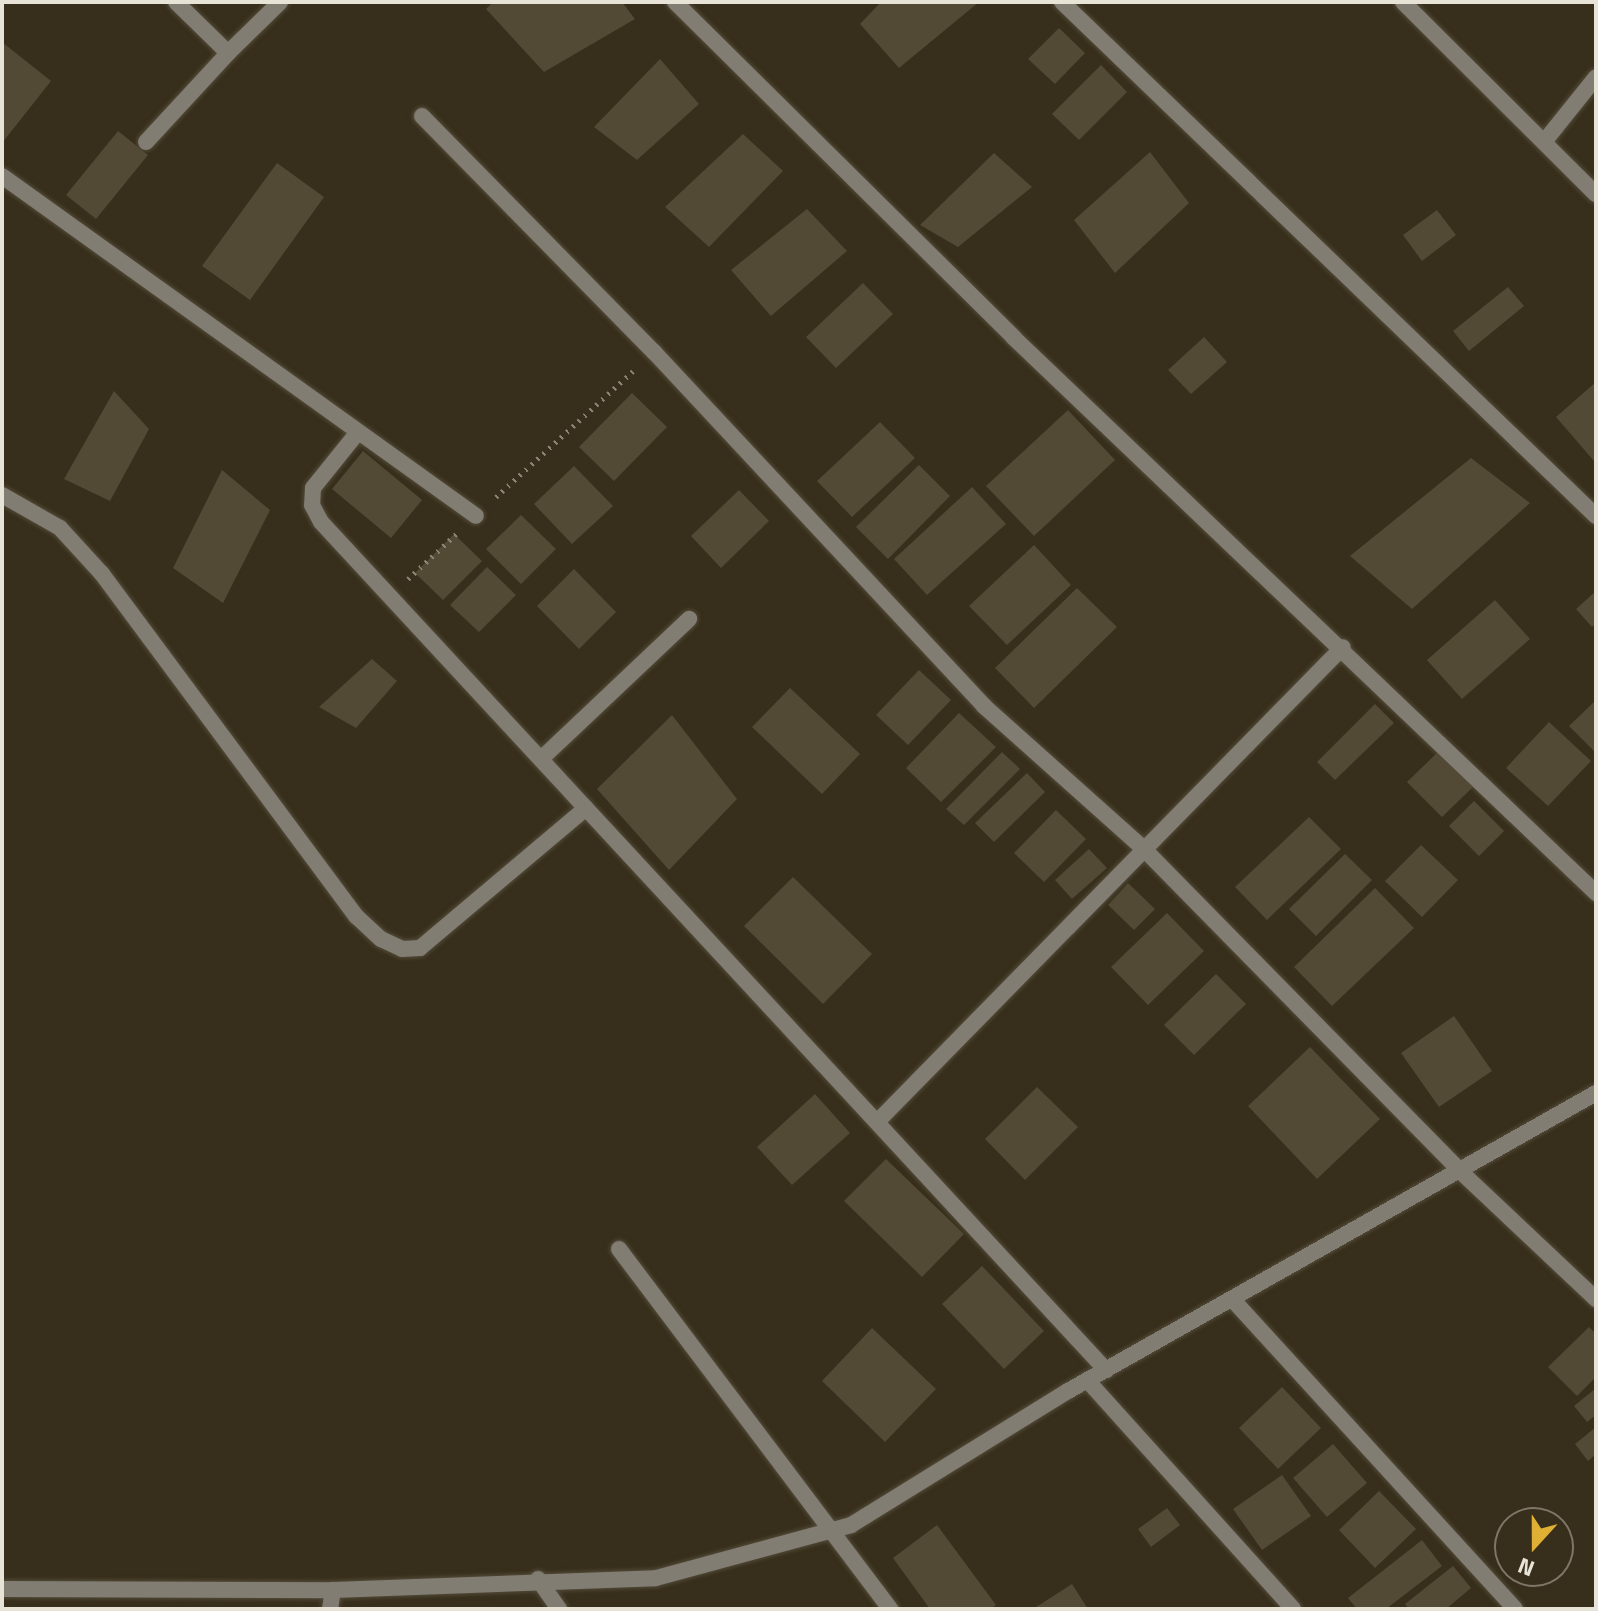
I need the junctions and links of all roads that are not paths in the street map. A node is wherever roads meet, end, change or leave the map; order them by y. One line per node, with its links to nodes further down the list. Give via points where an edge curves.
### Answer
1 (176, 2): 6 (street)
2 (280, 2): 6 (street)
3 (675, 2): 18 (street, via 1013,337)
4 (1062, 2): 16 (street)
5 (1403, 2): 10 (street)
6 (228, 53): 9 (street)
7 (1596, 77): 10 (street)
8 (422, 116): 21 (street, via 654,352 984,706)
9 (146, 142)
10 (1544, 142): 12 (street)
11 (2, 176): 13 (street)
12 (1596, 194)
13 (358, 432): 15 (street); 19 (street, via 313,488 312,505)
14 (2, 495): 20 (street, via 60,528 102,574 356,916 381,939 402,949 420,948)
15 (476, 516)
16 (1596, 516)
17 (689, 619): 19 (street)
18 (1343, 647): 21 (street); 22 (street)
19 (541, 759): 20 (street)
20 (586, 808): 24 (street)
21 (1143, 848): 24 (street); 25 (street)
22 (1596, 893)
23 (1596, 1093): 25 (street)
24 (877, 1122): 29 (street)
25 (1460, 1171): 27 (street); 28 (street)
26 (619, 1249): 31 (street)
27 (1596, 1299)
28 (1233, 1300): 29 (street); 39 (street)
29 (1106, 1370): 30 (street)
30 (1087, 1380): 31 (street, via 851,1525); 38 (street)
31 (829, 1531): 32 (street, via 656,1578); 37 (street)
32 (538, 1579): 34 (street); 36 (street)
33 (2, 1589): 34 (street)
34 (333, 1590): 35 (street)
35 (330, 1609)
36 (559, 1609)
37 (890, 1609)
38 (1293, 1609)
39 (1515, 1609)

